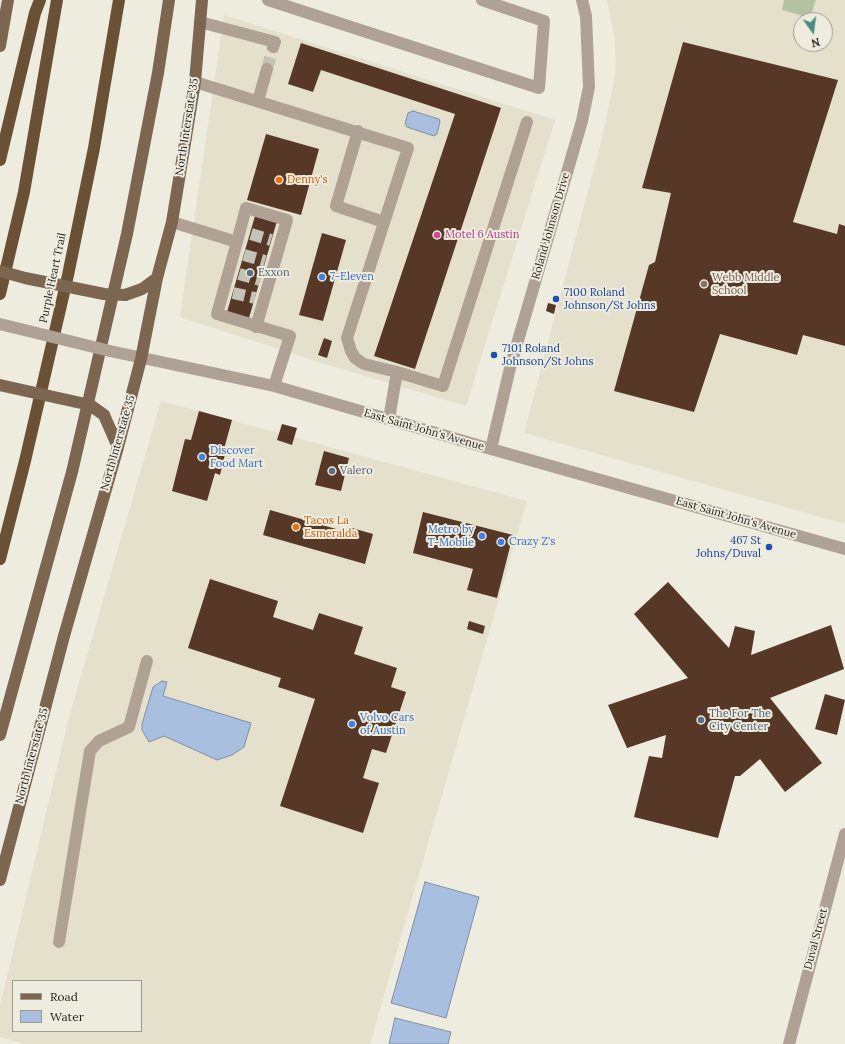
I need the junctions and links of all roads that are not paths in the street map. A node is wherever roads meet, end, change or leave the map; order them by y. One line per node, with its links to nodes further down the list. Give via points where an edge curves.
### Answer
1 (8, 0): 11 (main road)
2 (40, 0): 18 (highway)
3 (57, 0): 24 (highway, via 24,192)
4 (119, 0): 35 (highway, Purple Heart Trail, via 94,148 70,268)
5 (169, 0): 37 (main road, via 126,242 72,472)
6 (202, 0): 10 (main road, North Interstate 35)
7 (268, 0): 8 (street, via 539,88 544,21)
8 (482, 0)
9 (582, 0): 33 (street, Roland Johnson Drive, via 586,16 589,87 582,121 510,368)
10 (200, 22): 12 (street, via 274,42); 14 (main road, North Interstate 35)
11 (0, 46)
12 (273, 47)
13 (267, 69): 15 (street)
14 (195, 82): 15 (street); 19 (main road, North Interstate 35)
15 (258, 101): 17 (street)
16 (527, 122): 28 (street, via 443,386)
17 (358, 131): 20 (street, via 336,206); 20 (street, via 408,148)
18 (0, 160)
19 (172, 222): 21 (street); 23 (main road, North Interstate 35)
20 (384, 222): 28 (street, via 347,338 355,358 364,364)
21 (241, 243): 26 (street, via 229,291 217,314); 26 (street, via 246,208 287,220 276,242 259,300)
22 (0, 271): 23 (main road, bridge, via 104,294 125,295 142,289)
23 (157, 278): 27 (main road, North Interstate 35)
24 (0, 294)
25 (0, 324): 27 (street, East Saint John's Avenue, bridge)
26 (256, 327): 30 (street, via 290,336)
27 (141, 359): 30 (street, East Saint John's Avenue); 32 (main road, North Interstate 35)
28 (397, 372): 31 (street)
29 (0, 385): 32 (main road, bridge, via 90,405 104,415)
30 (274, 386): 31 (street, East Saint John's Avenue)
31 (389, 419): 33 (street, East Saint John's Avenue)
32 (118, 447): 39 (main road, North Interstate 35, via 64,636)
33 (491, 449): 34 (street, East Saint John's Avenue)
34 (845, 549)
35 (0, 559)
36 (148, 660): 40 (street, via 129,727 99,742 90,751)
37 (0, 735)
38 (845, 834): 41 (street, Duval Street)
39 (0, 880)
40 (59, 942)
41 (789, 1044)

